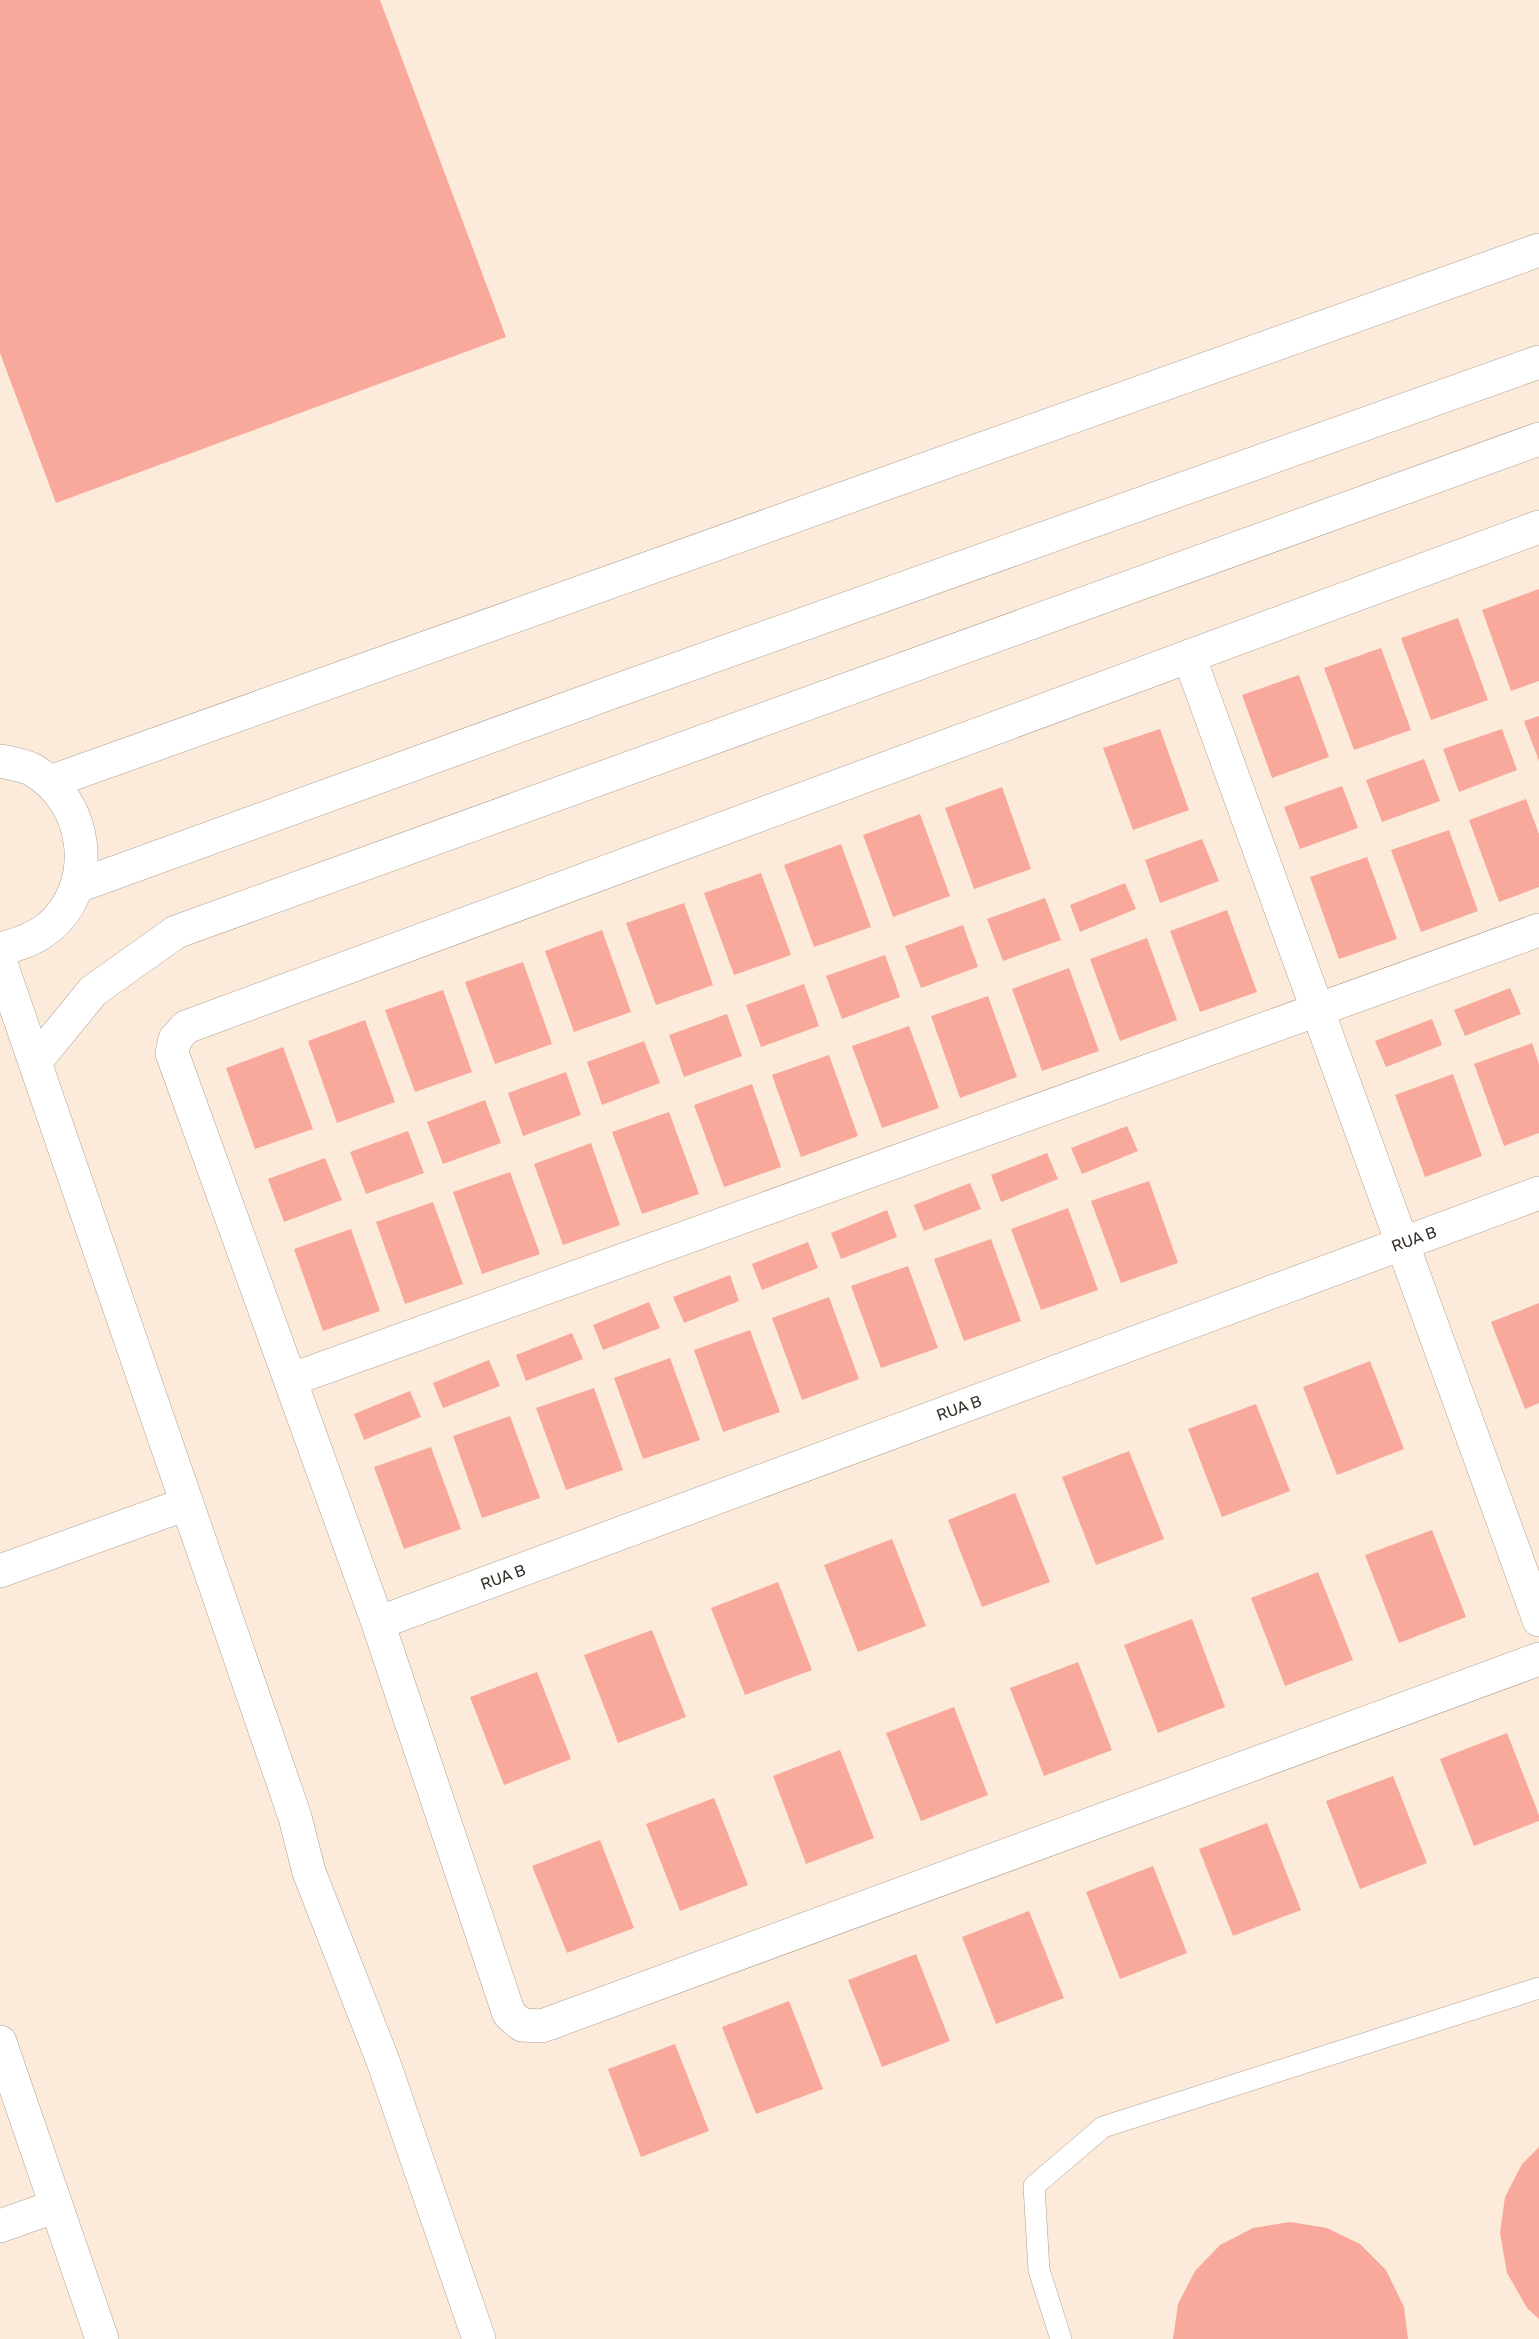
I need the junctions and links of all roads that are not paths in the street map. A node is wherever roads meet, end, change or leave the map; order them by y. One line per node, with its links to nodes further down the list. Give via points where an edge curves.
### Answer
1 (1539, 250): 7 (street)
2 (1539, 362): 8 (street)
3 (1539, 439): 13 (street, via 176,932 93,991)
4 (1539, 527): 5 (street)
5 (1189, 656): 12 (street); 16 (street, via 186,1028 175,1039 172,1053)
6 (0, 738): 7 (street)
7 (26, 770): 8 (street, via 68,804 80,830)
8 (78, 886): 10 (street, via 65,911 46,930)
9 (1539, 930): 12 (street)
10 (0, 949)
11 (0, 961): 13 (street)
12 (1316, 1010): 15 (street); 16 (street)
13 (35, 1062): 17 (street)
14 (1539, 1193): 15 (street, RUA B)
15 (1402, 1244): 19 (street); 20 (street, RUA B)
16 (290, 1380): 20 (street)
17 (186, 1504): 18 (street); 27 (street, via 295,1817 309,1872 383,2061)
18 (0, 1570)
19 (1539, 1620)
20 (378, 1623): 21 (street, via 508,2014 522,2025 542,2026)
21 (1539, 1659)
22 (1539, 1988): 28 (lane, via 1103,2127 1034,2186 1039,2270)
23 (0, 2042): 24 (street)
24 (56, 2206): 25 (street); 26 (street)
25 (0, 2226)
26 (102, 2339)
27 (479, 2339)
28 (1060, 2339)

